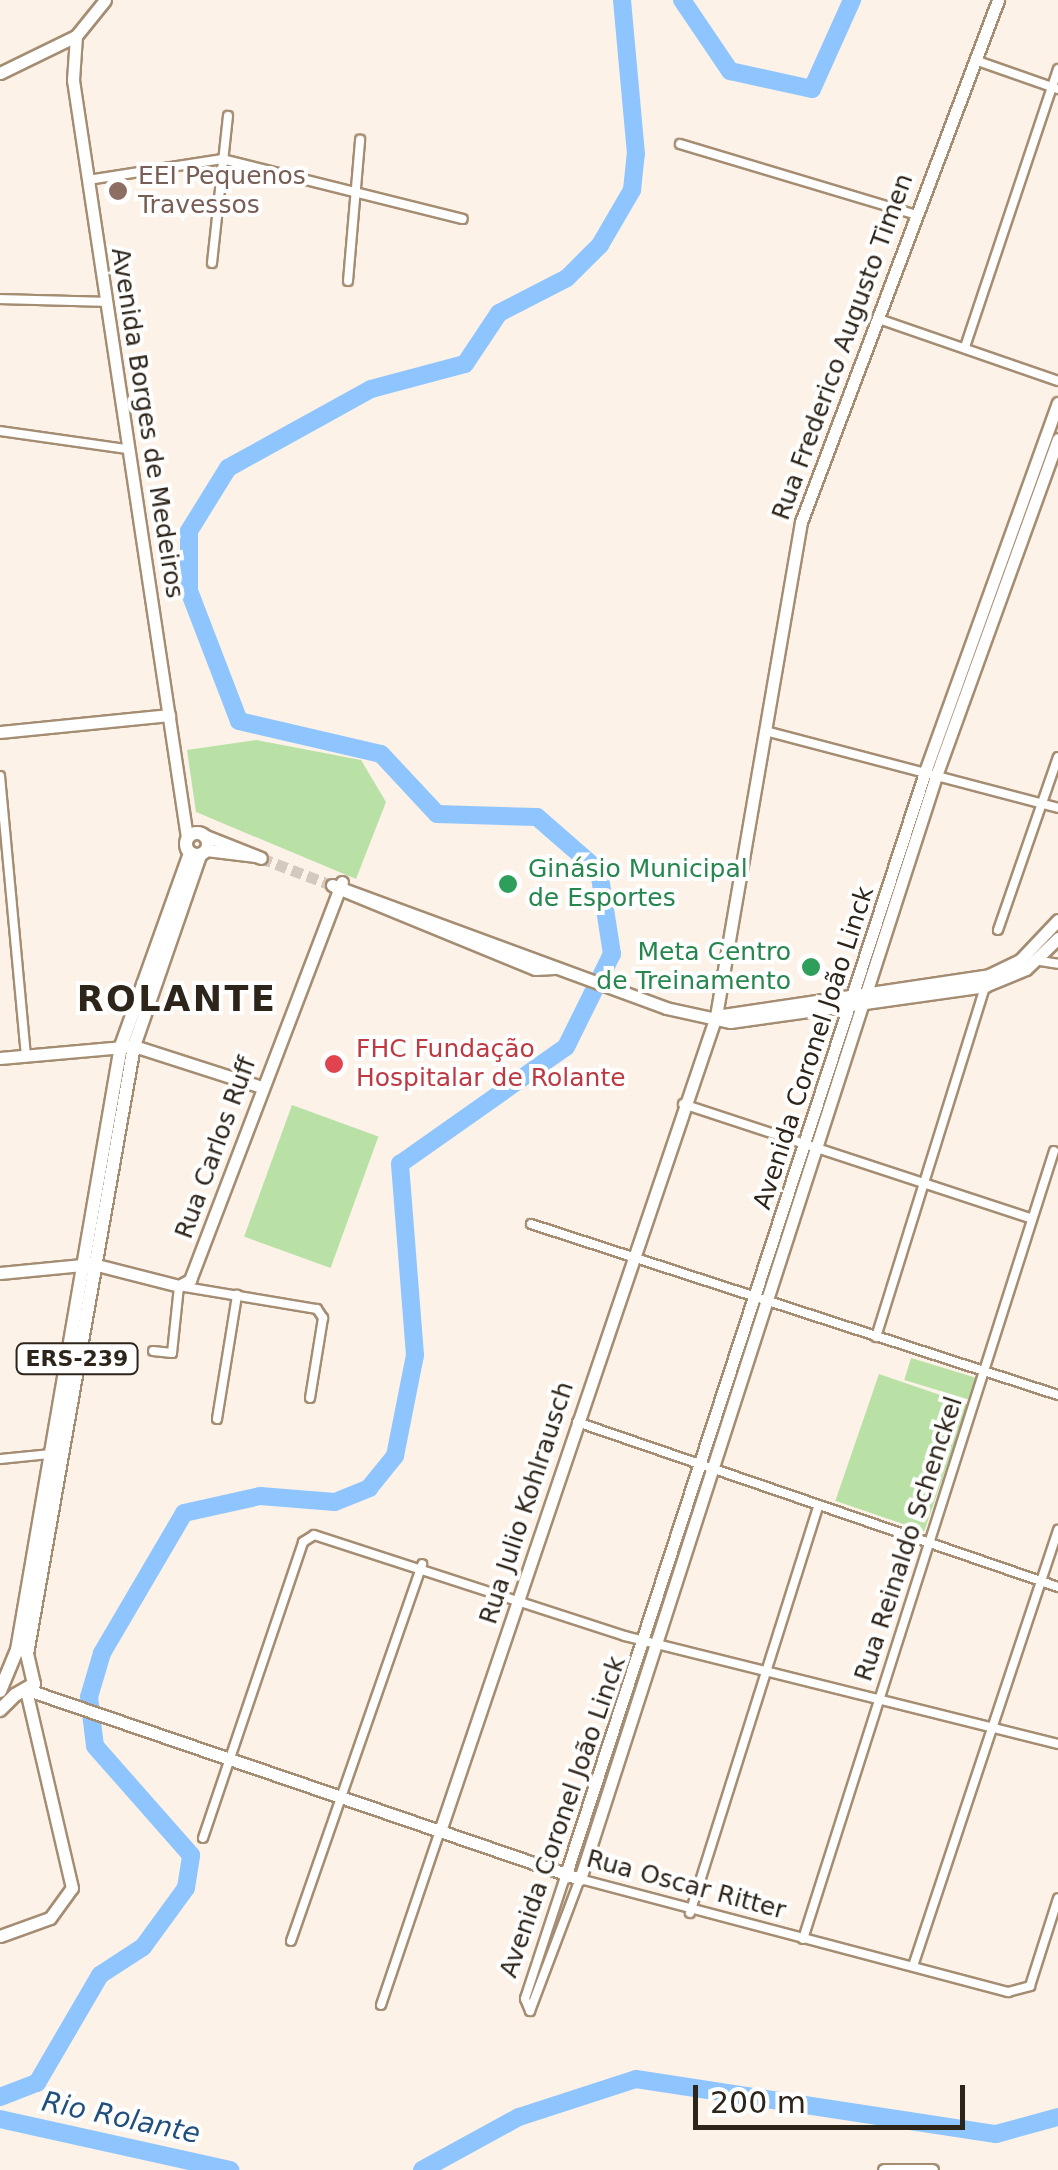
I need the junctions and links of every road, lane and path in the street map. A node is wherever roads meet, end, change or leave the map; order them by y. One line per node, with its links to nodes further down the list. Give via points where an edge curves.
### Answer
1 (106, 0): 3 (main road)
2 (998, 0): 4 (main road, Rua Frederico Augusto Timen)
3 (76, 36): 6 (main road); 12 (main road, Avenida Borges de Medeiros)
4 (975, 60): 7 (street); 14 (main road, Rua Frederico Augusto Timen)
5 (1058, 69): 7 (street)
6 (0, 73)
7 (1055, 88): 21 (street)
8 (228, 116): 11 (street)
9 (360, 140): 13 (street)
10 (680, 144): 14 (street)
11 (222, 159): 12 (street); 13 (street); 16 (street)
12 (88, 180): 19 (main road, Avenida Borges de Medeiros)
13 (356, 190): 15 (street); 17 (street)
14 (914, 214): 20 (main road, Rua Frederico Augusto Timen)
15 (463, 219)
16 (212, 263)
17 (348, 280)
18 (0, 299): 19 (street)
19 (107, 302): 26 (main road, Avenida Borges de Medeiros)
20 (879, 319): 21 (street); 28 (main road, Rua Frederico Augusto Timen, via 801,522)
21 (965, 347): 22 (street)
22 (1058, 381)
23 (1058, 403): 31 (main road, Avenida Coronel João Linck)
24 (0, 431): 26 (street)
25 (1058, 439): 31 (main road, Avenida Coronel João Linck)
26 (128, 450): 27 (main road, Avenida Borges de Medeiros)
27 (169, 715): 29 (main road); 35 (main road, Avenida Borges de Medeiros)
28 (761, 730): 31 (street); 44 (main road, Rua Frederico Augusto Timen)
29 (0, 732)
30 (1058, 757): 33 (street)
31 (931, 771): 33 (street); 43 (main road, Avenida Coronel João Linck)
32 (0, 776): 46 (street)
33 (1043, 803): 34 (street); 38 (street)
34 (1058, 808)
35 (198, 844): 36 (main road); 45 (main road, ERS-239)
36 (259, 857)
37 (1058, 920): 40 (main road)
38 (998, 930)
39 (1058, 938): 40 (main road)
40 (1032, 957): 41 (street); 42 (main road)
41 (1058, 964)
42 (987, 980): 43 (main road); 52 (street)
43 (860, 998): 44 (main road, via 730,1022); 50 (main road, Avenida Coronel João Linck)
44 (716, 1016): 48 (main road, Rua Carlos Ruff, via 626,994 335,885); 49 (main road, Rua Julio Kohlrausch)
45 (128, 1046): 46 (main road); 48 (main road); 56 (main road, ERS-239)
46 (26, 1055): 47 (main road)
47 (0, 1058)
48 (262, 1088): 58 (main road, Rua Carlos Ruff, via 194,1273)
49 (683, 1104): 50 (street); 55 (main road, Rua Julio Kohlrausch)
50 (810, 1148): 52 (street); 60 (main road, Avenida Coronel João Linck)
51 (1054, 1151): 53 (street, Rua Reinaldo Schenckel)
52 (922, 1184): 53 (street); 61 (street)
53 (1032, 1219): 63 (street, Rua Reinaldo Schenckel)
54 (531, 1224): 55 (street)
55 (631, 1259): 60 (street); 67 (main road, Rua Julio Kohlrausch)
56 (88, 1265): 57 (main road); 58 (main road); 68 (main road, ERS-239)
57 (0, 1273)
58 (179, 1286): 59 (street); 62 (street, Rua Carlos Ruff, via 172,1354)
59 (237, 1295): 65 (street, via 322,1312); 66 (street)
60 (764, 1301): 61 (street); 70 (main road, Avenida Coronel João Linck); 71 (main road, Avenida Coronel João Linck)
61 (876, 1337): 63 (street)
62 (153, 1350)
63 (983, 1372): 64 (street); 74 (street, Rua Reinaldo Schenckel)
64 (1058, 1395)
65 (310, 1398)
66 (217, 1419)
67 (576, 1422): 70 (street); 78 (main road, Rua Julio Kohlrausch)
68 (55, 1454): 69 (street); 81 (main road, ERS-239); 82 (main road, ERS-239)
69 (0, 1459)
70 (699, 1462): 71 (street); 79 (main road, Avenida Coronel João Linck)
71 (714, 1466): 72 (street); 79 (main road, Avenida Coronel João Linck)
72 (818, 1506): 74 (street); 80 (street)
73 (1058, 1529): 76 (street)
74 (930, 1547): 76 (street); 83 (street, Rua Reinaldo Schenckel)
75 (422, 1564): 78 (street); 87 (street, via 328,1534 303,1542); 88 (street)
76 (1042, 1582): 77 (street); 85 (street)
77 (1058, 1587)
78 (520, 1597): 79 (street); 89 (main road, Rua Julio Kohlrausch)
79 (652, 1641): 80 (street); 91 (main road, Avenida Coronel João Linck); 92 (main road, Avenida Coronel João Linck)
80 (764, 1672): 83 (street); 94 (street)
81 (7, 1682): 82 (main road); 82 (main road)
82 (27, 1687): 84 (main road); 87 (main road, Rua Oscar Ritter); 95 (main road, via 72,1888 50,1918)
83 (878, 1700): 85 (street); 96 (street, Rua Reinaldo Schenckel)
84 (0, 1710)
85 (992, 1726): 86 (street); 98 (street)
86 (1058, 1744)
87 (231, 1763): 88 (main road, Rua Oscar Ritter); 90 (street)
88 (344, 1799): 89 (main road, Rua Oscar Ritter); 97 (street)
89 (440, 1831): 91 (main road, Rua Oscar Ritter); 99 (street, Rua Julio Kohlrausch)
90 (202, 1838)
91 (565, 1877): 92 (main road, Rua Oscar Ritter); 92 (street, Avenida Coronel João Linck, via 525,1999 530,2011)
92 (580, 1880): 94 (street, Rua Oscar Ritter)
93 (1058, 1898): 98 (street, Rua Oscar Ritter, via 1030,1986 1008,1992)
94 (690, 1913): 96 (street, Rua Oscar Ritter)
95 (0, 1936)
96 (803, 1938): 98 (street, Rua Oscar Ritter)
97 (291, 1941)
98 (913, 1966)
99 (381, 2005)
100 (884, 2170): 101 (main road)
101 (932, 2170)

